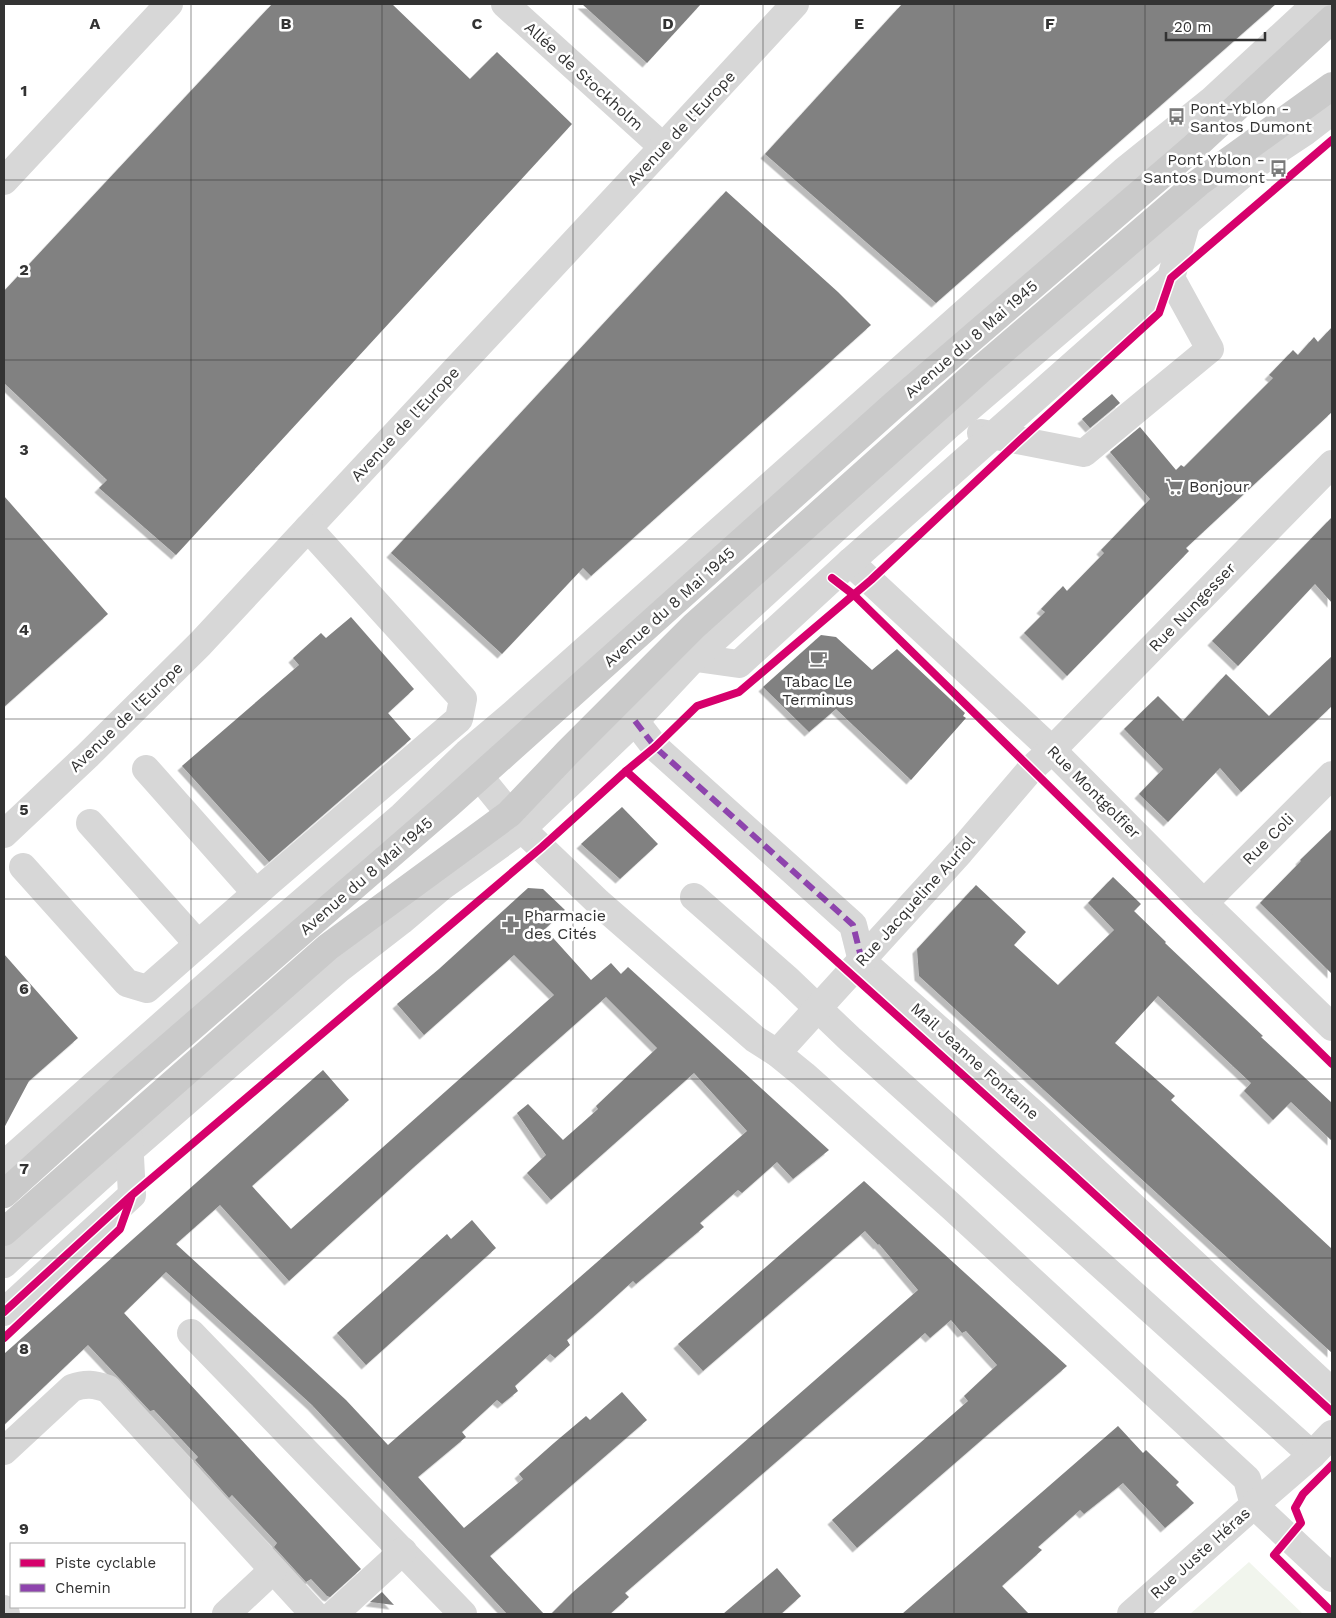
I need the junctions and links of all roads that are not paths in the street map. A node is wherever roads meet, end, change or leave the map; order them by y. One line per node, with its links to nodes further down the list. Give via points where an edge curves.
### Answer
1 (169, 4): 9 (street)
2 (505, 4): 8 (street, Allée de Stockholm)
3 (795, 4): 8 (street, Avenue de l'Europe)
4 (1316, 4): 39 (street, via 1211,101 1124,171 467,753 402,816)
5 (1332, 19): 24 (main road, Avenue du 8 Mai 1945, via 1194,147 895,404)
6 (1332, 86): 10 (main road, Avenue du 8 Mai 1945)
7 (1332, 111): 11 (street, via 1249,169)
8 (664, 148): 16 (street, Avenue de l'Europe)
9 (4, 182)
10 (1198, 183): 11 (street); 13 (main road, Avenue du 8 Mai 1945, via 981,369)
11 (1187, 223): 12 (street); 13 (street)
12 (1171, 278): 14 (street); 14 (street, via 1210,349 1084,453)
13 (938, 421): 14 (street); 18 (main road, Avenue du 8 Mai 1945, via 694,626); 19 (street)
14 (994, 436): 17 (street)
15 (1332, 464): 21 (street, Rue Nungesser)
16 (308, 528): 27 (street, Avenue de l'Europe, via 179,666); 29 (street, via 463,699 459,720)
17 (850, 562): 19 (street, via 739,664); 21 (street, Rue Montgolfier)
18 (667, 654): 19 (street); 25 (main road, Avenue du 8 Mai 1945, via 568,752)
19 (694, 658): 20 (street)
20 (635, 721): 25 (street); 33 (street, via 655,747 853,924)
21 (1052, 750): 31 (street, Rue Montgolfier); 33 (street, Rue Jacqueline Auriol, via 1031,769)
22 (146, 769): 29 (street)
23 (1332, 775): 31 (street, Rue Coli)
24 (479, 776): 25 (street); 40 (main road, Avenue du 8 Mai 1945)
25 (515, 822): 36 (street, via 621,922 755,1039); 37 (main road, Avenue du 8 Mai 1945, via 328,947); 38 (street)
26 (90, 823): 32 (street)
27 (4, 834)
28 (23, 867): 32 (street, via 127,983 147,989)
29 (256, 893): 32 (street)
30 (694, 897): 34 (street)
31 (1204, 903): 35 (street, Rue Montgolfier)
32 (198, 944)
33 (862, 961): 34 (street, Rue Jacqueline Auriol); 45 (street, Mail Jeanne Fontaine, via 1035,1115)
34 (818, 1009): 36 (street, Rue Jacqueline Auriol); 48 (street)
35 (1332, 1027)
36 (777, 1053): 49 (street, Rue Juste Héras, via 952,1207 1231,1462 1247,1478)
37 (130, 1121): 38 (street); 41 (main road, Avenue du 8 Mai 1945)
38 (129, 1151): 42 (street); 43 (street, via 132,1196)
39 (4, 1165)
40 (4, 1194)
41 (4, 1232)
42 (4, 1264)
43 (4, 1312)
44 (191, 1332): 50 (street)
45 (1332, 1392)
46 (1332, 1434): 48 (street)
47 (4, 1451): 51 (street, via 72,1388 94,1384 108,1389)
48 (1312, 1455): 49 (street)
49 (1254, 1505): 52 (street); 59 (street, Rue Juste Héras)
50 (404, 1551): 57 (street); 58 (street)
51 (273, 1570): 55 (street); 56 (street)
52 (1332, 1578)
53 (4, 1609): 54 (street)
54 (6, 1614)
55 (226, 1614)
56 (314, 1614)
57 (334, 1614)
58 (463, 1614)
59 (1131, 1614)

